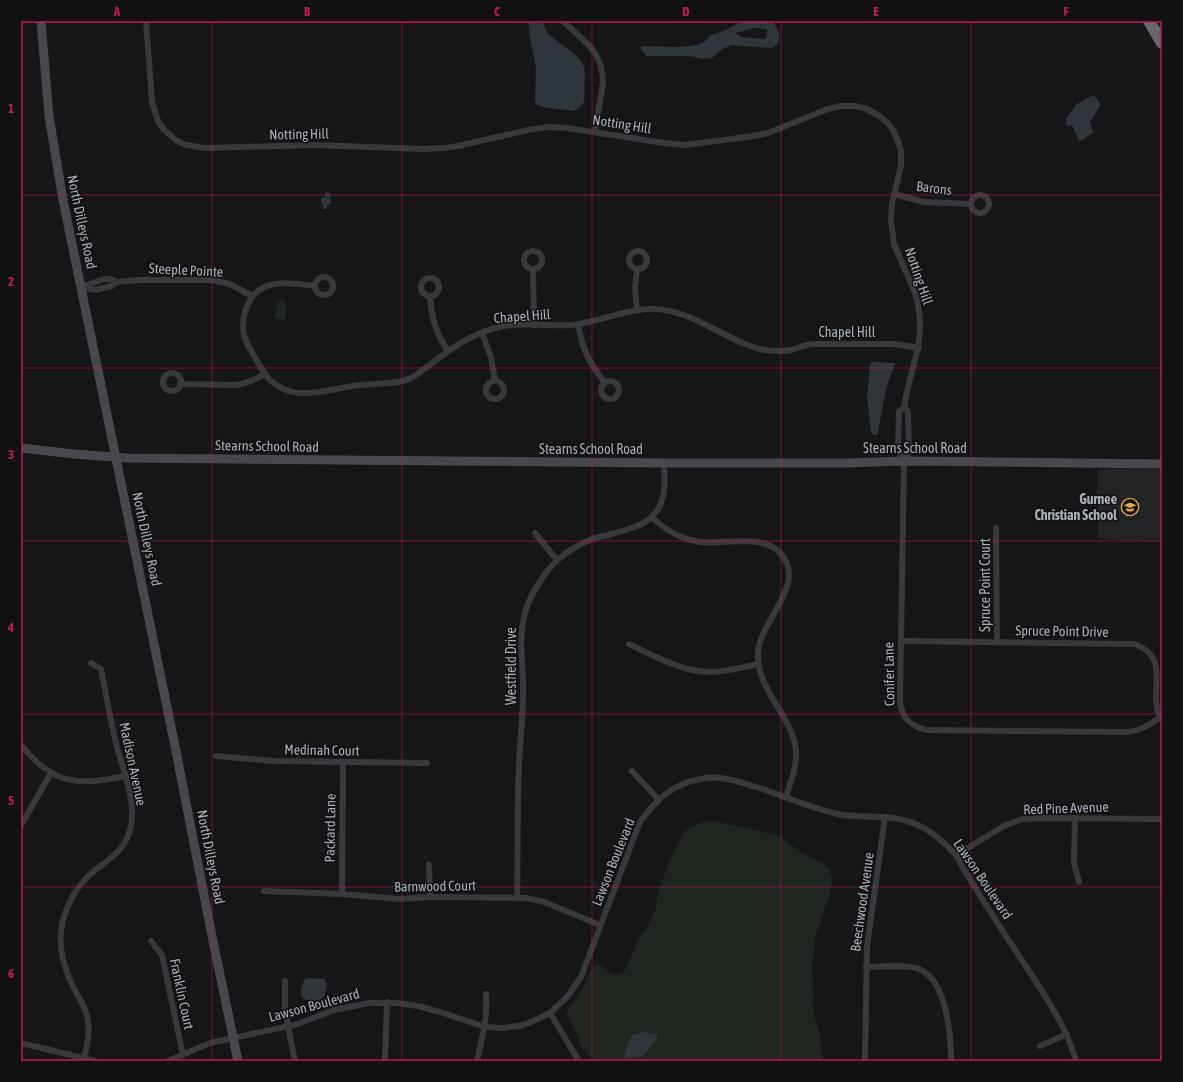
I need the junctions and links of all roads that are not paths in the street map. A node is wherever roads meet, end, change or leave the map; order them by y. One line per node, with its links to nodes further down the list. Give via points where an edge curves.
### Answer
1 (41, 21): 13 (main road, North Dilleys Road, via 56,165)
2 (146, 21): 3 (street); 7 (street, Notting Hill, via 152,102 156,116 169,135 186,145 205,148 322,145 433,149 538,128 567,128)
3 (153, 21)
4 (563, 21): 7 (street, via 592,47 601,64 603,83)
5 (1150, 21): 6 (highway)
6 (1162, 43)
7 (595, 132): 8 (street, Notting Hill, via 686,144 768,133 833,107 855,106 878,115 896,136 901,151 901,165)
8 (894, 194): 9 (street, Barons, via 924,202); 20 (street, Notting Hill, via 891,213 894,244 917,301 920,323)
9 (972, 204)
10 (533, 269): 18 (street)
11 (637, 270): 16 (street)
12 (315, 286): 14 (street, via 277,283 263,288)
13 (81, 287): 14 (street, Steeple Pointe, via 104,279 116,282 211,280 231,285); 28 (main road, North Dilleys Road)
14 (252, 296): 22 (street, Chapel Hill, via 244,314 243,330 246,342)
15 (430, 296): 21 (street, via 434,325)
16 (637, 310): 17 (street, Chapel Hill); 20 (street, Chapel Hill, via 656,309 673,312 742,343 768,350 790,350 804,344 894,344)
17 (578, 324): 18 (street, Chapel Hill); 24 (street, via 587,358)
18 (534, 325): 19 (street, Chapel Hill, via 503,326)
19 (482, 333): 21 (street, Chapel Hill); 23 (street, via 491,357)
20 (918, 348): 26 (street, Notting Hill)
21 (448, 351): 22 (street, Chapel Hill, via 407,379 311,393 286,390)
22 (265, 374): 25 (street, via 237,385)
23 (495, 380)
24 (605, 383)
25 (180, 384)
26 (904, 408): 29 (street, Notting Hill, via 908,412 909,451); 29 (street, Notting Hill, via 899,411 898,450)
27 (21, 448): 28 (main road, Stearns School Road)
28 (116, 458): 30 (main road, Stearns School Road); 72 (main road, North Dilleys Road)
29 (904, 461): 30 (main road, Stearns School Road); 31 (main road, Stearns School Road); 36 (street, Conifer Lane)
30 (664, 463): 32 (street, via 663,497)
31 (1162, 464)
32 (652, 518): 35 (street, Westfield Drive, via 642,525 589,541); 40 (street, via 673,534 686,539 700,542 764,543 782,555 788,568 789,581 761,640)
33 (996, 528): 37 (street, Spruce Point Court)
34 (535, 533): 35 (street)
35 (557, 560): 61 (street, Westfield Drive, via 532,595 521,634 523,694)
36 (901, 641): 37 (street, Spruce Point Drive); 41 (street, Conifer Lane, via 901,708 909,722 919,728 1127,732 1136,731)
37 (997, 642): 41 (street, Spruce Point Drive, via 1141,646 1150,653 1156,665 1156,703)
38 (629, 644): 40 (street, via 696,670 713,672)
39 (91, 663): 48 (street, Madison Avenue, via 101,669 116,745)
40 (758, 664): 49 (street, via 794,741 796,761)
41 (1161, 719)
42 (21, 745): 47 (street, via 33,760)
43 (216, 756): 44 (street, Medinah Court, via 273,761)
44 (343, 762): 45 (street, Medinah Court); 59 (street, Packard Lane)
45 (427, 763)
46 (632, 771): 50 (street)
47 (51, 773): 48 (street, via 84,782); 54 (street)
48 (126, 776): 76 (street, Madison Avenue, via 132,807 130,831 122,847 79,887 71,900 61,932 62,957 66,972 85,1008 89,1026)
49 (786, 797): 50 (street, Lawson Boulevard, via 735,780 707,778 684,784); 51 (street, Lawson Boulevard, via 844,815)
50 (658, 799): 62 (street, Lawson Boulevard, via 635,832)
51 (885, 818): 55 (street, Lawson Boulevard, via 896,818 927,829); 64 (street, Beechwood Avenue, via 867,936)
52 (1075, 818): 53 (street, Red Pine Avenue); 55 (street, Red Pine Avenue, via 1022,819 1004,826); 57 (street, via 1074,863)
53 (1162, 819)
54 (21, 825)
55 (956, 855): 71 (street, Lawson Boulevard)
56 (429, 865): 60 (street)
57 (1079, 882)
58 (264, 891): 59 (street, Barnwood Court)
59 (342, 894): 60 (street, Barnwood Court, via 400,899)
60 (430, 897): 61 (street, Barnwood Court)
61 (517, 897): 62 (street, Barnwood Court, via 544,902)
62 (600, 925): 68 (street, Lawson Boulevard, via 581,977 567,997)
63 (151, 941): 75 (street, Franklin Court, via 162,955)
64 (866, 967): 84 (street, Beechwood Avenue); 85 (street, via 913,967 929,975 939,992 947,1015)
65 (284, 981): 69 (street)
66 (486, 994): 70 (street)
67 (387, 1002): 69 (street, Lawson Boulevard, via 334,1010); 70 (street, Lawson Boulevard, via 418,1006); 81 (street)
68 (550, 1013): 70 (street, Lawson Boulevard, via 519,1026); 83 (street)
69 (287, 1026): 72 (street, Lawson Boulevard); 80 (street)
70 (485, 1027): 82 (street)
71 (1067, 1034): 74 (street); 86 (street, Lawson Boulevard)
72 (233, 1037): 75 (street, Lawson Boulevard, via 210,1043); 79 (main road, North Dilleys Road)
73 (21, 1043): 76 (street)
74 (1040, 1046)
75 (183, 1055): 78 (street, Lawson Boulevard)
76 (84, 1060): 77 (street)
77 (95, 1061)
78 (168, 1061)
79 (238, 1061)
80 (295, 1061)
81 (385, 1061)
82 (477, 1061)
83 (579, 1061)
84 (866, 1061)
85 (951, 1061)
86 (1076, 1061)

